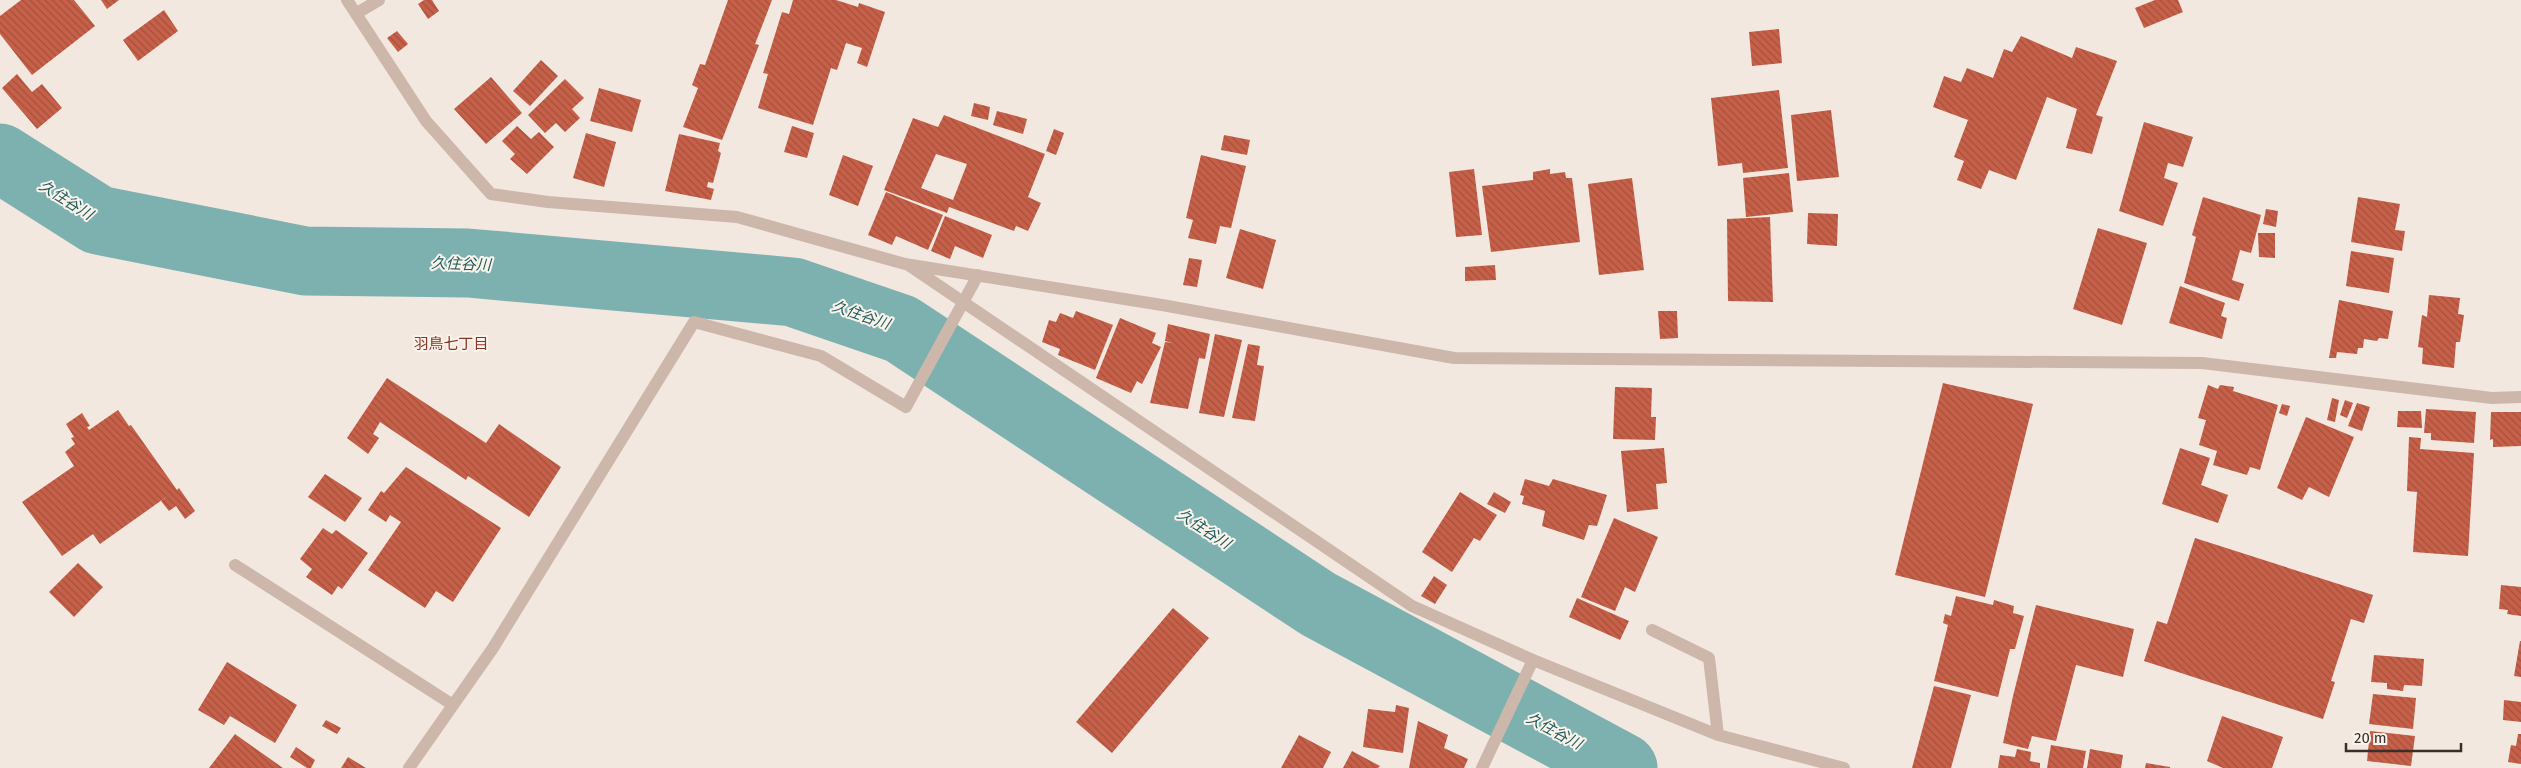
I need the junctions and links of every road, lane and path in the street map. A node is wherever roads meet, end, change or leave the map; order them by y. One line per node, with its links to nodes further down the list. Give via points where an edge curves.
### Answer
1 (347, 0): 3 (street)
2 (379, 0): 3 (street)
3 (357, 13): 4 (street, via 426,121 491,194 737,218)
4 (905, 264): 5 (street); 6 (street)
5 (978, 275): 6 (street); 7 (street, via 1454,358 2202,364 2492,398)
6 (962, 302): 10 (street, via 1412,606); 11 (street, via 906,407 821,356 694,322 493,648)
7 (2521, 397)
8 (235, 565): 11 (street)
9 (1652, 630): 12 (street, via 1709,658)
10 (1533, 660): 12 (street); 14 (street)
11 (453, 705): 13 (street)
12 (1718, 735): 15 (street)
13 (409, 768)
14 (1482, 768)
15 (1844, 768)

